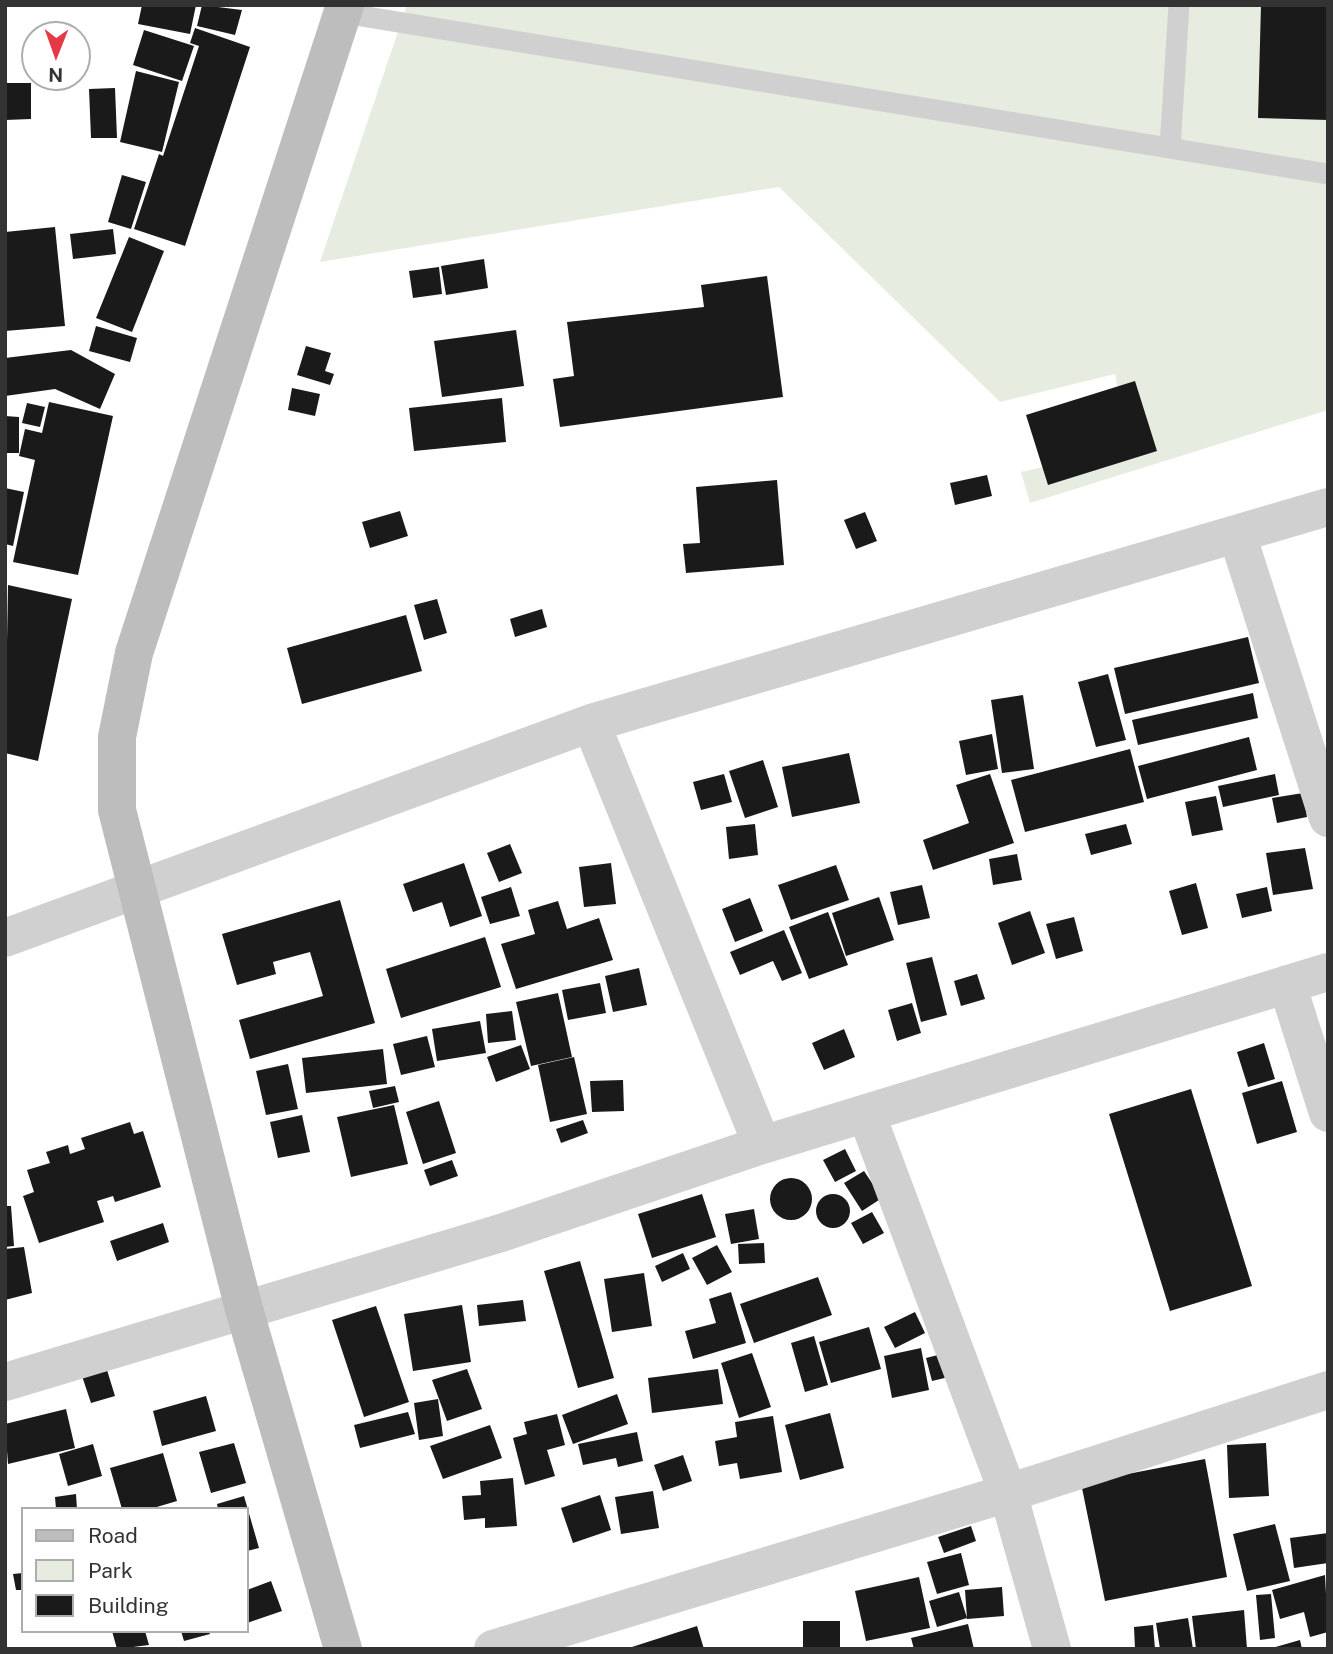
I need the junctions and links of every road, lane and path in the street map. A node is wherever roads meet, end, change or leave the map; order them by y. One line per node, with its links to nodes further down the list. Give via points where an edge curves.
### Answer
1 (1179, 5): 3 (lane)
2 (344, 9): 3 (lane); 9 (street, via 134,653 117,737 117,810)
3 (1170, 148): 4 (lane)
4 (1328, 174)
5 (1328, 507): 6 (street)
6 (1237, 534): 7 (street); 8 (street)
7 (591, 723): 9 (street); 15 (street)
8 (1328, 818)
9 (137, 890): 10 (street); 16 (street)
10 (5, 938)
11 (1328, 972): 12 (street)
12 (1287, 984): 13 (street); 14 (street)
13 (866, 1113): 15 (street); 19 (street)
14 (1328, 1113)
15 (762, 1145): 16 (street, via 501,1233)
16 (244, 1308): 17 (street); 20 (street)
17 (5, 1381)
18 (1328, 1390): 19 (street)
19 (1008, 1493): 21 (street); 22 (street)
20 (343, 1649)
21 (493, 1649)
22 (1052, 1649)

